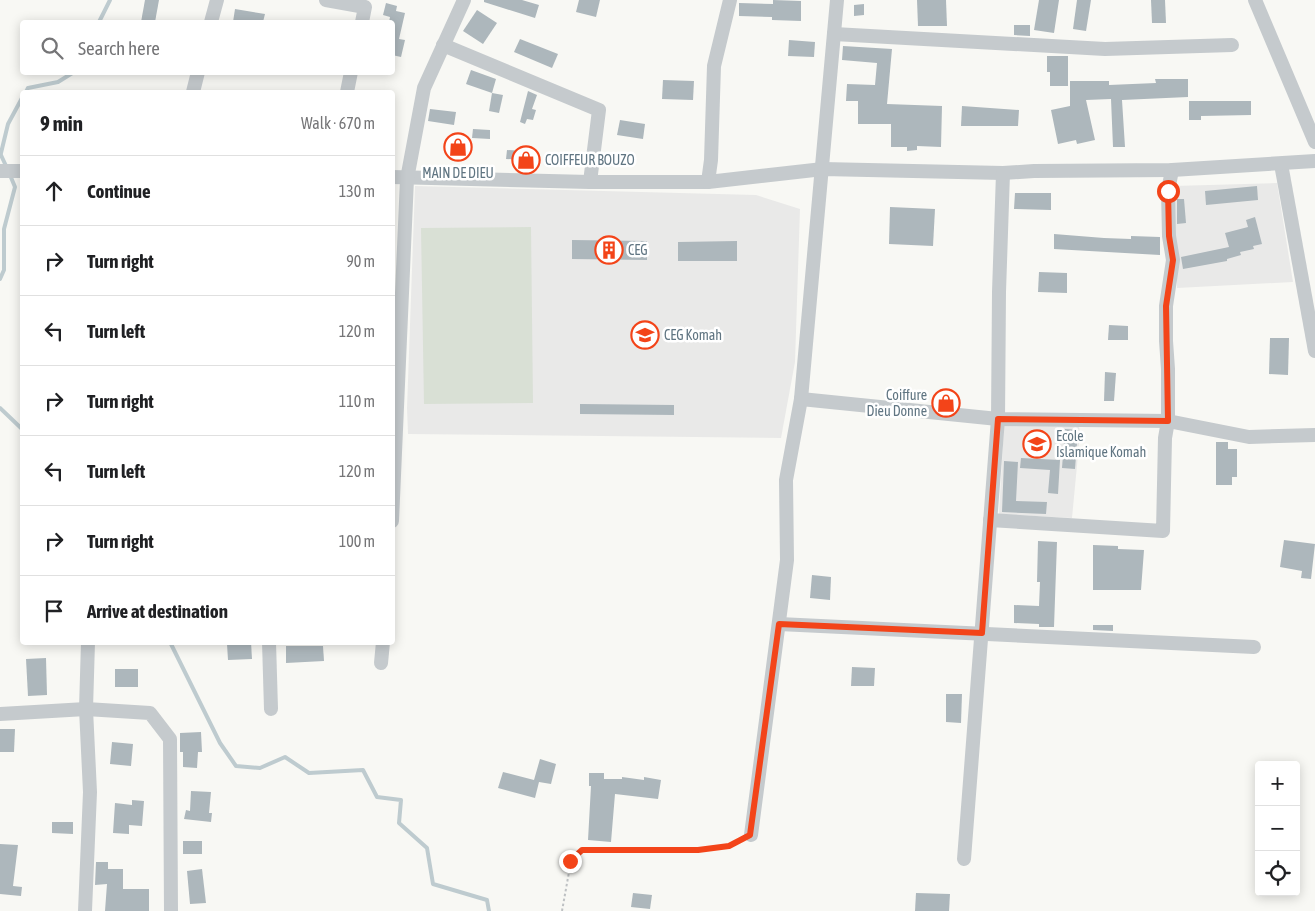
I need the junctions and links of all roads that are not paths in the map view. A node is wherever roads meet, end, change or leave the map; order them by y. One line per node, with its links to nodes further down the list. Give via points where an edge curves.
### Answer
1 (217, 0): 8 (street)
2 (326, 0): 7 (street)
3 (464, 0): 11 (street)
4 (730, 0): 26 (street, via 714,66)
5 (837, 0): 10 (street)
6 (1255, 0): 17 (street)
7 (366, 3): 9 (street)
8 (212, 20)
9 (362, 20)
10 (834, 34): 12 (street, via 1105,49); 20 (street)
11 (443, 44): 24 (street, via 424,88); 25 (street, via 599,110)
12 (1232, 45)
13 (197, 75): 15 (street)
14 (350, 75): 16 (street)
15 (194, 90)
16 (347, 90)
17 (1315, 142)
18 (1315, 161): 19 (street)
19 (1281, 164): 21 (street); 27 (street)
20 (823, 169): 22 (street); 26 (street); 28 (street)
21 (1172, 170): 22 (street); 30 (street, via 1168,191 1173,260 1166,306)
22 (1003, 174): 29 (street)
23 (395, 177): 24 (street)
24 (407, 179): 25 (street); 32 (street)
25 (590, 182): 26 (street)
26 (708, 182)
27 (1315, 351)
28 (801, 399): 29 (street); 34 (street, via 786,480 787,560)
29 (998, 419): 30 (street); 33 (street)
30 (1168, 421): 31 (street, via 1249,437); 33 (street, via 1163,531)
31 (1315, 434)
32 (395, 453)
33 (990, 520): 35 (street)
34 (779, 624): 35 (street); 44 (street)
35 (982, 633): 39 (street); 45 (street)
36 (88, 645): 41 (street)
37 (269, 645): 42 (street)
38 (383, 645): 40 (street)
39 (1254, 647)
40 (381, 662)
41 (86, 709): 43 (street); 46 (street, via 90,792); 47 (street, via 150,713 170,739)
42 (271, 709)
43 (0, 714)
44 (750, 835)
45 (964, 859)
46 (84, 911)
47 (171, 911)

